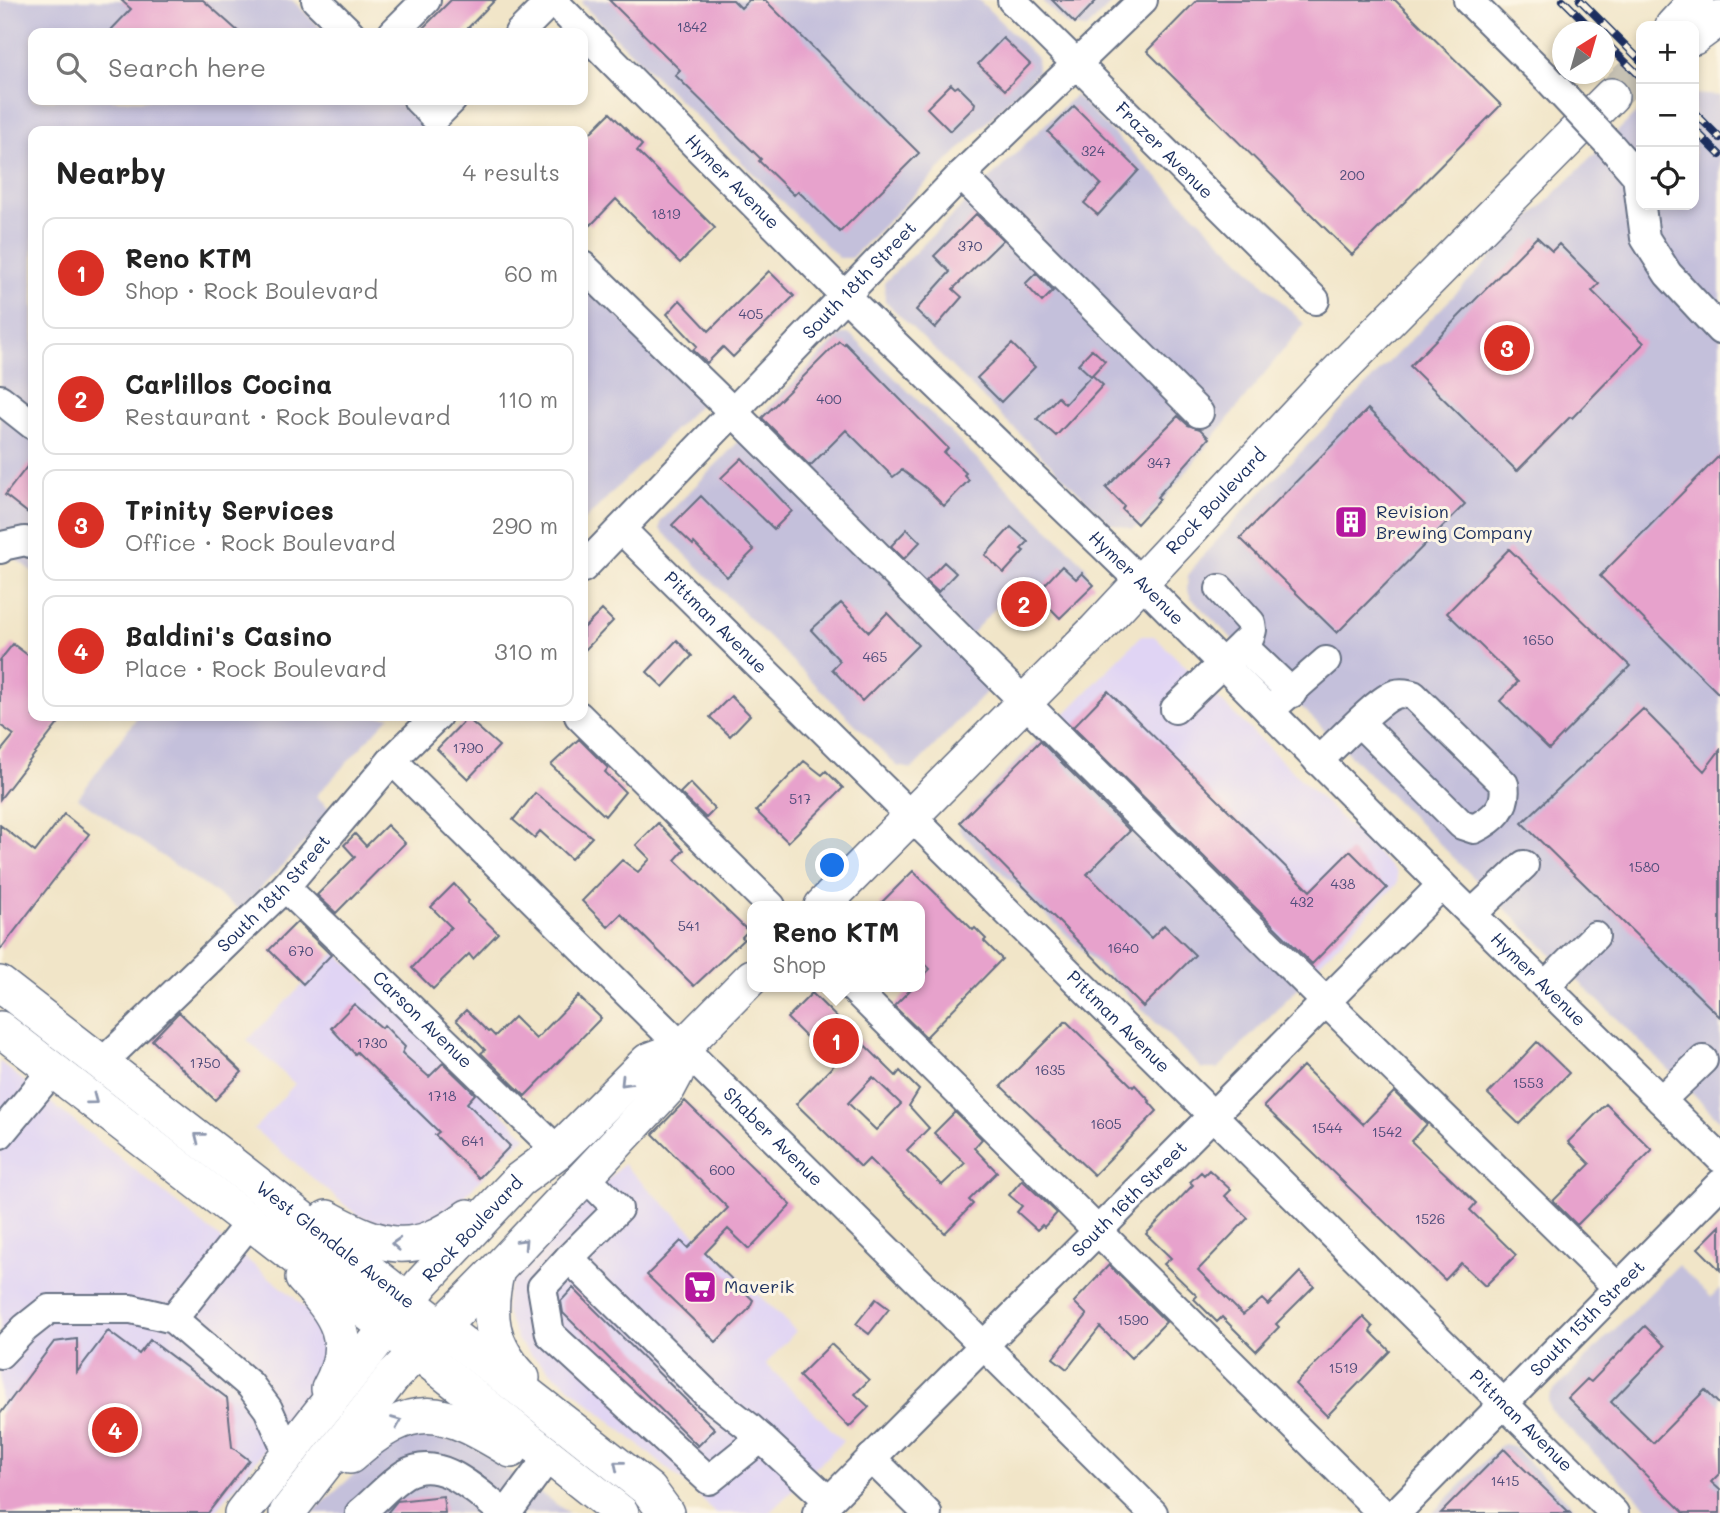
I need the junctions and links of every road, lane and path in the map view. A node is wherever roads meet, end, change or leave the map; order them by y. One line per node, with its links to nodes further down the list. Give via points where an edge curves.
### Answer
1 (316, 0): 10 (street)
2 (426, 0): 11 (street)
3 (552, 0): 12 (street); 13 (street, Hymer Avenue)
4 (1012, 0): 16 (street, Frazer Avenue)
5 (1143, 0): 16 (street, South 18th Street)
6 (1468, 0): 22 (street, bridge, via 1637,176 1645,238 1668,274)
7 (1698, 0): 9 (main road)
8 (1720, 18): 14 (main road)
9 (1678, 21)
10 (345, 28)
11 (398, 28)
12 (524, 28)
13 (580, 28)
14 (1699, 33)
15 (588, 36): 20 (street, Hymer Avenue)
16 (1075, 64): 18 (street, South 18th Street); 21 (street, Frazer Avenue)
17 (1611, 96): 31 (main road, Rock Boulevard, via 1325,385)
18 (961, 176): 20 (street, South 18th Street); 25 (street)
19 (588, 271): 24 (street)
20 (844, 295): 24 (street, South 18th Street); 31 (street, Hymer Avenue)
21 (1315, 300)
22 (1720, 330)
23 (0, 399): 26 (street)
24 (733, 412): 27 (street, South 18th Street); 36 (street)
25 (1199, 413)
26 (28, 421)
27 (621, 529): 30 (street, South 18th Street); 44 (street, Pittman Avenue)
28 (28, 542): 29 (street)
29 (0, 549)
30 (588, 563)
31 (1141, 582): 33 (street, Hymer Avenue); 36 (main road, Rock Boulevard)
32 (1220, 589): 33 (street, via 1251,623 1250,636)
33 (1232, 654): 35 (street); 37 (street); 38 (street, Hymer Avenue)
34 (1326, 661): 35 (street)
35 (1292, 693): 38 (street)
36 (1024, 702): 44 (main road, Rock Boulevard); 56 (street)
37 (1175, 709)
38 (1269, 711): 43 (street, Hymer Avenue)
39 (420, 721): 42 (street, South 18th Street)
40 (584, 721): 48 (street)
41 (1360, 723): 41 (street, via 1388,697 1413,695 1504,784 1501,809 1474,829 1462,825); 43 (street)
42 (392, 761): 47 (street, South 18th Street); 58 (street, Shaber Avenue)
43 (1318, 761): 46 (street, Hymer Avenue)
44 (912, 815): 49 (main road, Rock Boulevard); 63 (street, Pittman Avenue)
45 (1524, 864): 50 (street)
46 (1442, 885): 50 (street, Hymer Avenue); 56 (street, South 16th Street)
47 (285, 887): 60 (street, South 18th Street); 66 (street, Carson Avenue)
48 (766, 901)
49 (826, 901)
50 (1472, 914): 54 (street, Hymer Avenue)
51 (1595, 936): 54 (street)
52 (747, 982): 58 (main road, Rock Boulevard)
53 (0, 984): 60 (main road, West Glendale Avenue)
54 (1545, 986): 62 (street, Hymer Avenue)
55 (857, 992): 72 (street)
56 (1326, 1002): 63 (street, South 16th Street); 75 (street)
57 (0, 1029): 61 (main road, West Glendale Avenue)
58 (682, 1048): 66 (main road, Rock Boulevard, one-way to 66, via 648,1060); 68 (main road, Rock Boulevard, via 668,1088); 80 (street, Shaber Avenue)
59 (1703, 1060): 62 (street)
60 (103, 1062): 67 (main road, West Glendale Avenue, one-way to 60)
61 (53, 1070): 64 (street); 71 (main road, West Glendale Avenue, one-way to 71)
62 (1661, 1100): 65 (street, Hymer Avenue)
63 (1213, 1116): 72 (street, South 16th Street); 82 (street, Pittman Avenue)
64 (0, 1134)
65 (1716, 1147)
66 (558, 1151): 69 (main road, Rock Boulevard)
67 (244, 1172): 69 (main road, one-way to 67, via 434,1238 401,1245 363,1237); 76 (main road, West Glendale Avenue)
68 (586, 1176): 73 (street, via 618,1209); 74 (main road, Rock Boulevard, one-way to 68)
69 (519, 1180): 76 (main road, Rock Boulevard)
70 (1720, 1184): 75 (street, South 15th Street)
71 (252, 1223): 76 (main road, West Glendale Avenue); 77 (street); 83 (main road, via 319,1296 343,1341 338,1374)
72 (1098, 1230): 80 (street, South 16th Street); 98 (street)
73 (569, 1258): 85 (street, via 708,1395); 85 (street, via 542,1287 550,1334 709,1480)
74 (497, 1270): 78 (main road, Rock Boulevard); 84 (main road, via 491,1316 502,1353)
75 (1618, 1288): 82 (street, South 15th Street)
76 (397, 1314): 78 (main road, West Glendale Avenue); 81 (main road, West Glendale Avenue); 83 (main road, Rock Boulevard)
77 (173, 1319): 79 (street, via 131,1309 49,1309); 86 (street, via 250,1385 268,1409)
78 (440, 1326): 81 (main road, Rock Boulevard); 84 (main road, West Glendale Avenue)
79 (3, 1345)
80 (983, 1346): 87 (street, South 16th Street); 97 (street, Shaber Avenue)
81 (416, 1351): 90 (main road, West Glendale Avenue); 92 (main road, Rock Boulevard)
82 (1505, 1403): 99 (street, South 15th Street); 100 (street, Pittman Avenue)
83 (311, 1423): 86 (main road, Rock Boulevard)
84 (568, 1426): 95 (main road, West Glendale Avenue, one-way to 84, via 649,1490)
85 (761, 1438): 89 (street)
86 (288, 1453): 91 (main road, Rock Boulevard)
87 (871, 1458): 89 (street, South 16th Street); 96 (street)
88 (541, 1468): 90 (main road); 92 (main road, one-way to 88, via 372,1436 396,1421 422,1415 459,1420); 94 (street)
89 (823, 1507)
90 (616, 1508)
91 (242, 1513)
92 (288, 1513)
93 (360, 1513): 94 (street, via 405,1474 423,1466 448,1471)
94 (505, 1513)
95 (666, 1513)
96 (927, 1513)
97 (1153, 1513)
98 (1382, 1513)
99 (1396, 1513)
100 (1614, 1513)

